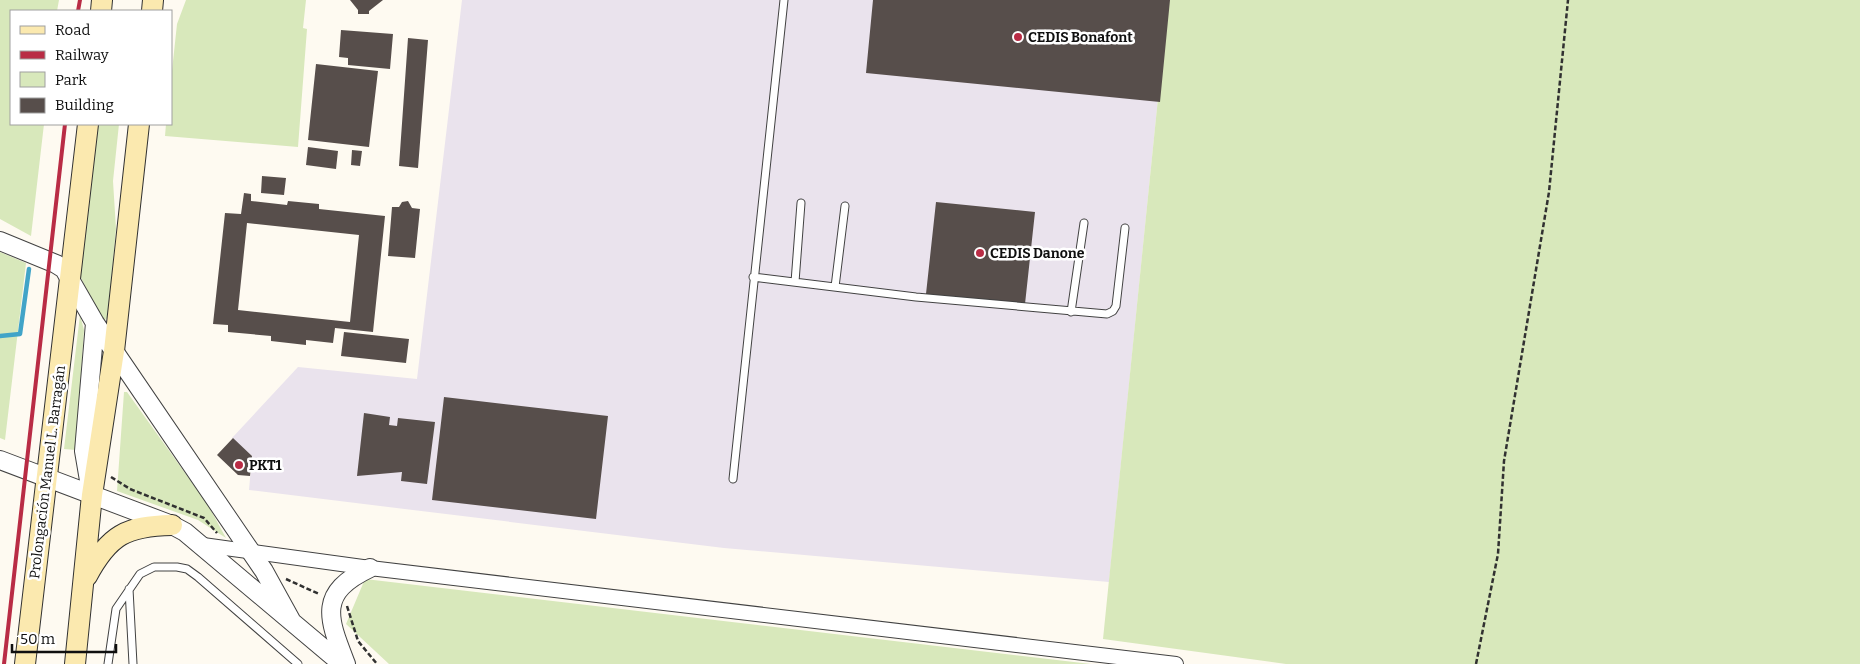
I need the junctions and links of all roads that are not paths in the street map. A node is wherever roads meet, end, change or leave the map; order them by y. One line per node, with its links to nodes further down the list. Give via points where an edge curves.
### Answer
1 (784, 0): 11 (lane)
2 (88, 125): 12 (main road, Prolongación Manuel L. Barragán)
3 (125, 125): 7 (main road, via 121,173)
4 (139, 125): 7 (main road)
5 (801, 203): 13 (lane)
6 (845, 206): 14 (lane)
7 (130, 209): 17 (main road)
8 (1084, 223): 15 (lane)
9 (1124, 228): 15 (lane, via 1118,294 1113,312)
10 (0, 242): 12 (street, via 56,264)
11 (753, 277): 13 (lane); 20 (lane)
12 (70, 279): 16 (street); 19 (main road, Prolongación Manuel L. Barragán)
13 (794, 282): 14 (lane)
14 (835, 287): 15 (lane)
15 (1071, 312)
16 (95, 323): 17 (street); 21 (street, via 84,451)
17 (114, 350): 21 (main road); 24 (street)
18 (0, 460): 19 (street)
19 (46, 478): 21 (street); 29 (main road, Prolongación Manuel L. Barragán)
20 (733, 480)
21 (92, 495): 22 (street); 26 (main road)
22 (172, 525): 23 (street); 26 (main road, via 135,528 116,538 99,554)
23 (203, 546): 24 (street); 28 (street)
24 (251, 552): 25 (street); 28 (street)
25 (370, 568): 34 (street, via 341,584 332,607 333,629); 35 (street)
26 (83, 585): 30 (main road)
27 (129, 589): 31 (lane, via 116,609); 32 (lane); 33 (lane, via 140,574 154,567 187,569)
28 (291, 620): 34 (street)
29 (25, 664)
30 (75, 664)
31 (108, 664)
32 (134, 664)
33 (298, 664)
34 (344, 664)
35 (1176, 664)

